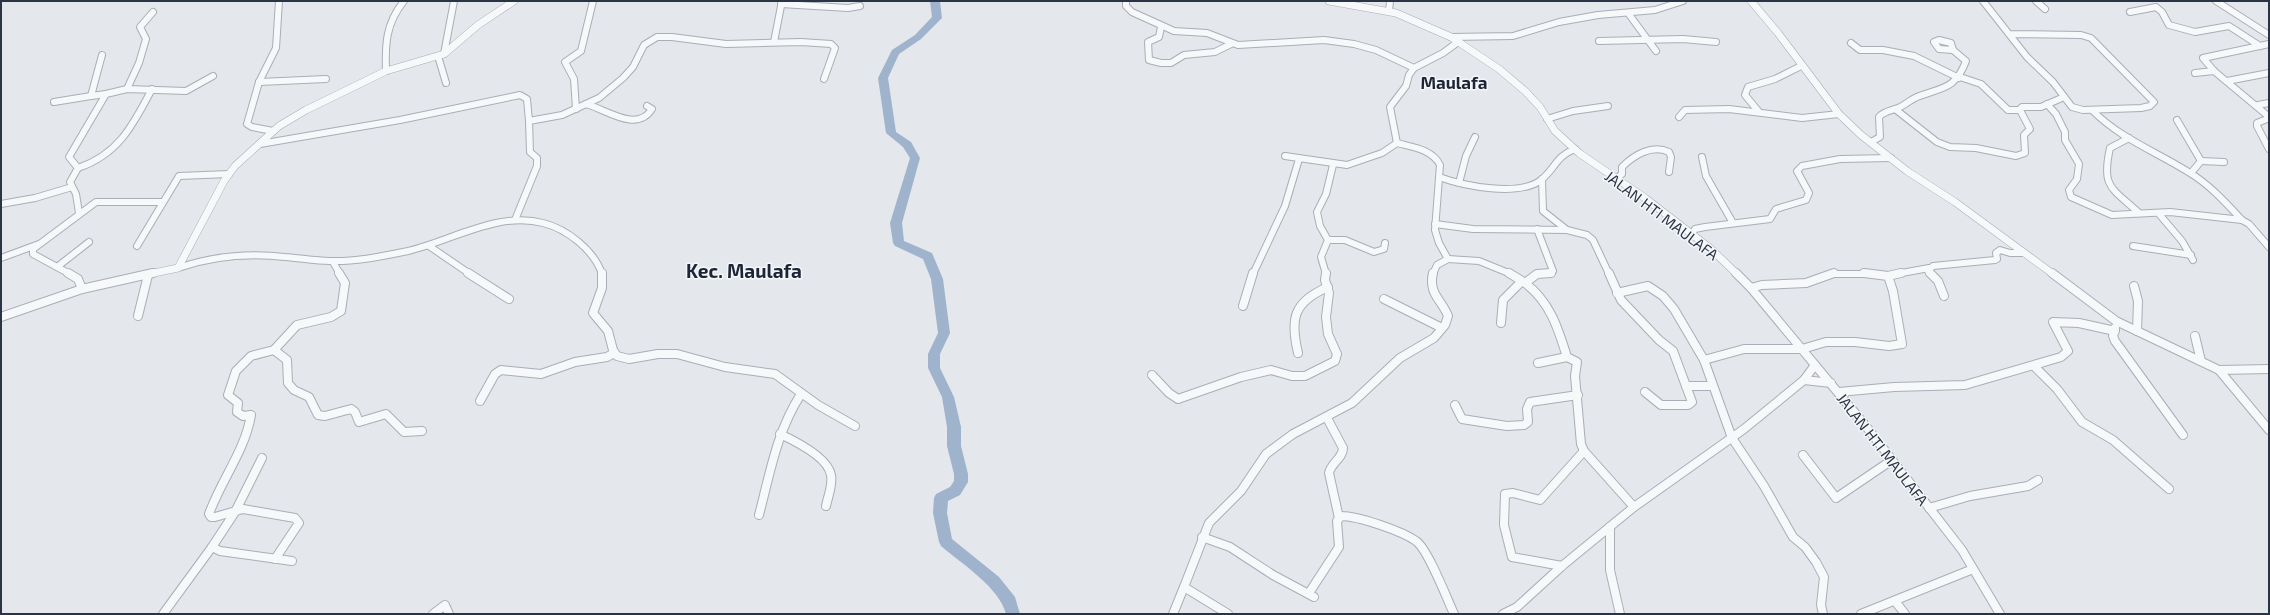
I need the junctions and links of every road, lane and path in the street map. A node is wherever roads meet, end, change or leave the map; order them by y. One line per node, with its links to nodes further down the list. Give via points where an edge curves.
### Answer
1 (279, 1): 50 (street, via 274,54)
2 (404, 1): 42 (street, via 388,25 385,39)
3 (454, 1): 38 (street)
4 (514, 1): 38 (street, via 478,25)
5 (593, 1): 64 (street, via 581,51 565,62 574,79)
6 (1126, 1): 23 (street, via 1126,6 1132,12)
7 (1329, 1): 16 (street, JALAN HTI MAULAFA)
8 (1390, 1): 19 (street)
9 (1683, 1): 22 (street, via 1667,8)
10 (1751, 1): 39 (street)
11 (1983, 1): 24 (street)
12 (2036, 1): 18 (street)
13 (2216, 1): 25 (street)
14 (782, 2): 15 (street); 29 (street)
15 (804, 3): 17 (street, via 848,8)
16 (1350, 3): 19 (street, JALAN HTI MAULAFA)
17 (860, 6)
18 (2045, 9)
19 (1389, 11): 26 (street, JALAN HTI MAULAFA)
20 (153, 12): 52 (street, via 140,27 146,39)
21 (2130, 12): 34 (street, via 2156,7 2169,25 2194,32 2229,26)
22 (1628, 13): 26 (street, via 1598,14 1505,38); 28 (street)
23 (1161, 27): 32 (street, via 1207,34); 32 (street, via 1159,37 1148,42 1149,60 1153,62 1173,63 1185,55 1219,52)
24 (2009, 34): 56 (street); 67 (street, via 2081,35 2091,38 2154,102 2141,108)
25 (2269, 35)
26 (1454, 40): 40 (street, via 1439,55); 71 (street, JALAN HTI MAULAFA, via 1515,82 1536,101)
27 (1599, 41): 28 (street)
28 (1650, 41): 30 (street, via 1694,39); 36 (street)
29 (774, 42): 48 (street, via 802,41 834,45 834,56); 59 (street, via 749,45 670,37 652,38 643,46 636,64 625,77)
30 (1716, 42)
31 (1852, 43): 46 (street, via 1860,50 1883,50 1914,56)
32 (1231, 44): 40 (street, via 1324,40 1376,50)
33 (2269, 44): 34 (street)
34 (2260, 46): 41 (street, via 2203,58)
35 (1953, 50): 46 (street, via 1966,61)
36 (1656, 51)
37 (102, 55): 55 (street)
38 (441, 55): 42 (street); 51 (street)
39 (1801, 66): 68 (street, via 1775,79 1748,87 1745,95); 69 (street)
40 (1414, 68): 78 (street, via 1406,86 1390,107)
41 (2214, 70): 43 (street); 49 (street)
42 (386, 71): 74 (street, via 306,110)
43 (2195, 73)
44 (2269, 73): 49 (street)
45 (212, 76): 53 (street, via 186,92)
46 (1959, 77): 65 (street, via 1947,88 1918,97); 66 (street, via 1976,80 1993,93 2008,110)
47 (326, 79): 50 (street)
48 (824, 79)
49 (2227, 81): 61 (street)
50 (259, 82): 74 (street, via 247,124)
51 (446, 83)
52 (128, 89): 53 (street); 54 (street)
53 (152, 89): 89 (street, via 121,143 92,163)
54 (106, 94): 55 (street); 89 (street, via 70,153 70,159)
55 (91, 96): 57 (street)
56 (2064, 97): 60 (street); 67 (street, via 2074,108)
57 (54, 102)
58 (2269, 103): 61 (street)
59 (586, 104): 62 (street, via 637,121 645,119 650,114 652,109); 64 (street)
60 (2047, 104): 66 (street, via 2041,107 2022,107); 101 (street, via 2056,114 2065,132 2066,144 2077,158 2079,174 2076,183 2069,190 2070,196 2109,214)
61 (2258, 105): 81 (street, via 2268,116 2257,123 2257,126)
62 (647, 106)
63 (1608, 106): 71 (street, via 1573,111)
64 (576, 109): 73 (street, via 562,115)
65 (1895, 110): 66 (street, via 1937,142 1950,147 1976,148 2016,156 2025,153 2024,135 2030,129); 77 (street, via 1881,114 1880,137)
66 (2020, 110)
67 (2093, 111): 76 (street, via 2101,120)
68 (1759, 112): 69 (street, via 1802,118); 70 (street, via 1729,109 1688,110)
69 (1839, 114): 77 (street)
70 (1679, 117)
71 (1548, 119): 80 (street, JALAN HTI MAULAFA, via 1555,131)
72 (2177, 120): 86 (street)
73 (529, 121): 79 (street, via 527,99 520,95 400,120); 103 (street, via 530,152 537,158 537,166)
74 (274, 131): 79 (street)
75 (1475, 137): 96 (street, via 1466,156)
76 (2129, 138): 91 (street); 101 (street, via 2110,148 2107,179 2114,192)
77 (1871, 142): 84 (street)
78 (1397, 143): 88 (street, via 1382,153 1354,164); 93 (street, via 1425,152 1437,159 1440,165)
79 (260, 144): 92 (street)
80 (1575, 149): 94 (street, via 1556,160); 95 (street, JALAN HTI MAULAFA)
81 (2269, 149)
82 (1285, 156): 85 (street)
83 (1702, 157): 105 (street, via 1706,176)
84 (1891, 158): 105 (street, via 1817,161 1804,164 1797,171 1809,193 1806,200 1776,209 1770,219); 118 (street)
85 (1299, 159): 88 (street); 136 (street, via 1284,206 1256,265)
86 (2200, 161): 87 (street); 91 (street)
87 (2224, 162)
88 (1333, 164): 110 (street, via 1326,194 1317,212 1320,226)
89 (78, 168): 97 (street, via 70,178)
90 (1669, 172): 95 (street, via 1669,152 1656,149 1626,162 1622,167 1622,174)
91 (2191, 173): 104 (street, via 2222,198)
92 (228, 174): 98 (street, via 180,175); 123 (street)
93 (1439, 177): 96 (street); 106 (street)
94 (1542, 179): 96 (street, via 1529,185 1502,188); 108 (street, via 1543,211)
95 (1616, 179): 109 (street, JALAN HTI MAULAFA)
96 (1459, 183)
97 (72, 187): 99 (street, via 35,198); 100 (street, via 76,194)
98 (162, 202): 100 (street, via 100,201); 114 (street)
99 (1, 204)
100 (79, 213): 112 (street)
101 (2139, 213): 102 (street)
102 (2159, 214): 104 (street, via 2178,213); 116 (street, via 2174,234 2182,240 2192,258)
103 (515, 220): 115 (street, via 486,225); 147 (street, via 535,221 562,229 592,256 604,282 594,313 608,331)
104 (2242, 220): 117 (street, via 2249,224)
105 (1733, 223): 109 (street, via 1696,229)
106 (1435, 224): 107 (street, via 1473,229); 120 (street, via 1439,243)
107 (1538, 229): 108 (street); 127 (street, via 1553,271 1548,275 1537,274)
108 (1567, 230): 132 (street, via 1587,235 1593,240)
109 (1692, 234): 130 (street, JALAN HTI MAULAFA)
110 (1328, 240): 113 (street, via 1344,240 1374,252 1384,249); 129 (street, via 1321,257)
111 (89, 242): 122 (street)
112 (41, 243): 119 (street); 122 (street, via 33,249 33,254)
113 (1385, 243)
114 (137, 246)
115 (429, 246): 121 (street); 134 (street)
116 (2133, 246)
117 (2269, 247)
118 (2023, 253): 124 (street, via 2000,250 1996,253 1996,260 1939,264); 139 (street)
119 (1, 258)
120 (1448, 259): 127 (street, via 1490,262); 141 (street, via 1437,263 1433,272 1434,292 1448,317)
121 (332, 262): 123 (street, via 244,254 219,257); 146 (street, via 345,283 342,309 334,316 297,325)
122 (57, 267): 131 (street, via 78,279)
123 (178, 268): 125 (street)
124 (1929, 268): 126 (street); 133 (street, via 1928,271 1938,281)
125 (148, 275): 131 (street); 137 (street)
126 (1888, 276): 130 (street, via 1835,273 1806,283); 145 (street, via 1896,299 1896,318 1902,344 1889,346 1831,342)
127 (1524, 282): 140 (street, via 1503,300); 149 (street, via 1540,294 1548,306)
128 (2134, 286): 143 (street, via 2138,301)
129 (1328, 287): 148 (street, via 1308,296 1295,319 1293,326); 157 (street, via 1328,334 1338,356 1336,361 1322,369 1298,377 1276,370 1260,372 1178,399)
130 (1751, 288): 145 (street, JALAN HTI MAULAFA)
131 (82, 290): 138 (street)
132 (1617, 293): 150 (street, via 1644,286 1658,292 1674,309); 160 (street, via 1648,329 1673,351)
133 (1944, 296)
134 (509, 299)
135 (1384, 299): 141 (street)
136 (1243, 306)
137 (138, 316)
138 (1, 317)
139 (2116, 322): 142 (street); 143 (street)
140 (1501, 323)
141 (1442, 328): 168 (street, via 1429,341 1400,358 1373,386 1346,408)
142 (2115, 331): 154 (street, via 2079,323 2053,322 2068,351 2061,357); 173 (street, via 2115,341)
143 (2137, 331): 151 (street)
144 (2195, 336): 151 (street)
145 (1802, 349): 150 (street, via 1744,349); 153 (street, JALAN HTI MAULAFA)
146 (274, 350): 171 (street, via 287,360 286,378 290,386 309,397 318,415 325,416 351,409 359,422 386,414 404,432); 184 (street, via 258,352 242,363 233,375 228,391 228,395 238,403 237,412 243,416 251,415 250,428 247,441 232,465 209,514 215,517)
147 (614, 353): 164 (street, via 629,359 677,354 725,367 768,372 777,375); 166 (street, via 607,357 575,362 541,374 501,370 497,372)
148 (1298, 353)
149 (1567, 357): 152 (street); 165 (street, via 1577,362 1575,370)
150 (1704, 360): 161 (street)
151 (2201, 361): 156 (street)
152 (1538, 363)
153 (1815, 365): 158 (street); 159 (street, JALAN HTI MAULAFA)
154 (2034, 366): 163 (street, via 1965,385); 180 (street, via 2082,422 2114,440)
155 (2269, 369): 156 (street)
156 (2219, 370): 170 (street)
157 (1152, 375)
158 (1804, 380): 159 (street); 174 (street)
159 (1831, 383): 163 (street, JALAN HTI MAULAFA)
160 (1686, 386): 161 (street); 162 (street, via 1692,402 1688,404 1661,405)
161 (1712, 386): 174 (street)
162 (1645, 392)
163 (1839, 392): 178 (street, JALAN HTI MAULAFA)
164 (801, 394): 169 (street); 172 (street, via 788,414)
165 (1578, 395): 167 (street, via 1530,402 1527,409 1528,422 1522,426 1462,419); 175 (street, via 1581,444)
166 (480, 401)
167 (1455, 405)
168 (1327, 418): 186 (street, via 1343,448 1343,452 1328,473); 188 (street, via 1288,438 1267,453 1237,496 1213,517)
169 (855, 426)
170 (2269, 430)
171 (422, 431)
172 (780, 434): 181 (street, via 819,457 829,467 831,475); 185 (street)
173 (2182, 435)
174 (1732, 438): 182 (street); 204 (street, via 1764,486 1793,537 1805,547 1819,567 1824,578 1821,605)
175 (1584, 451): 182 (street); 192 (street, via 1540,500 1511,492 1505,494 1504,525 1512,556)
176 (1803, 455): 178 (street, via 1836,498)
177 (262, 458): 184 (street)
178 (1892, 460): 183 (street, JALAN HTI MAULAFA)
179 (2038, 480): 183 (street, via 2028,486 1970,496)
180 (2169, 489)
181 (826, 506)
182 (1634, 508): 187 (street)
183 (1929, 508): 193 (street, JALAN HTI MAULAFA, via 1962,550)
184 (235, 512): 189 (street); 190 (street, via 249,510 298,520)
185 (759, 515)
186 (1339, 518): 188 (street, via 1336,524 1339,547 1311,595 1273,575 1230,547); 201 (street, via 1349,516 1380,525 1417,541 1427,556)
187 (1610, 527): 192 (street); 203 (street, via 1610,570)
188 (1202, 537): 194 (street)
189 (212, 547): 190 (street, via 220,551); 196 (street)
190 (275, 559): 191 (street)
191 (292, 561)
192 (1562, 566): 202 (street, via 1517,607)
193 (1973, 569): 195 (street); 207 (street, JALAN HTI MAULAFA)
194 (1184, 587): 199 (street); 200 (street)
195 (1895, 601): 205 (street); 206 (street)
196 (163, 614)
197 (433, 614): 198 (street, via 445,605)
198 (449, 614)
199 (1172, 614)
200 (1228, 614)
201 (1454, 614)
202 (1503, 614)
203 (1620, 614)
204 (1823, 614)
205 (1861, 614)
206 (1905, 614)
207 (2000, 614)

